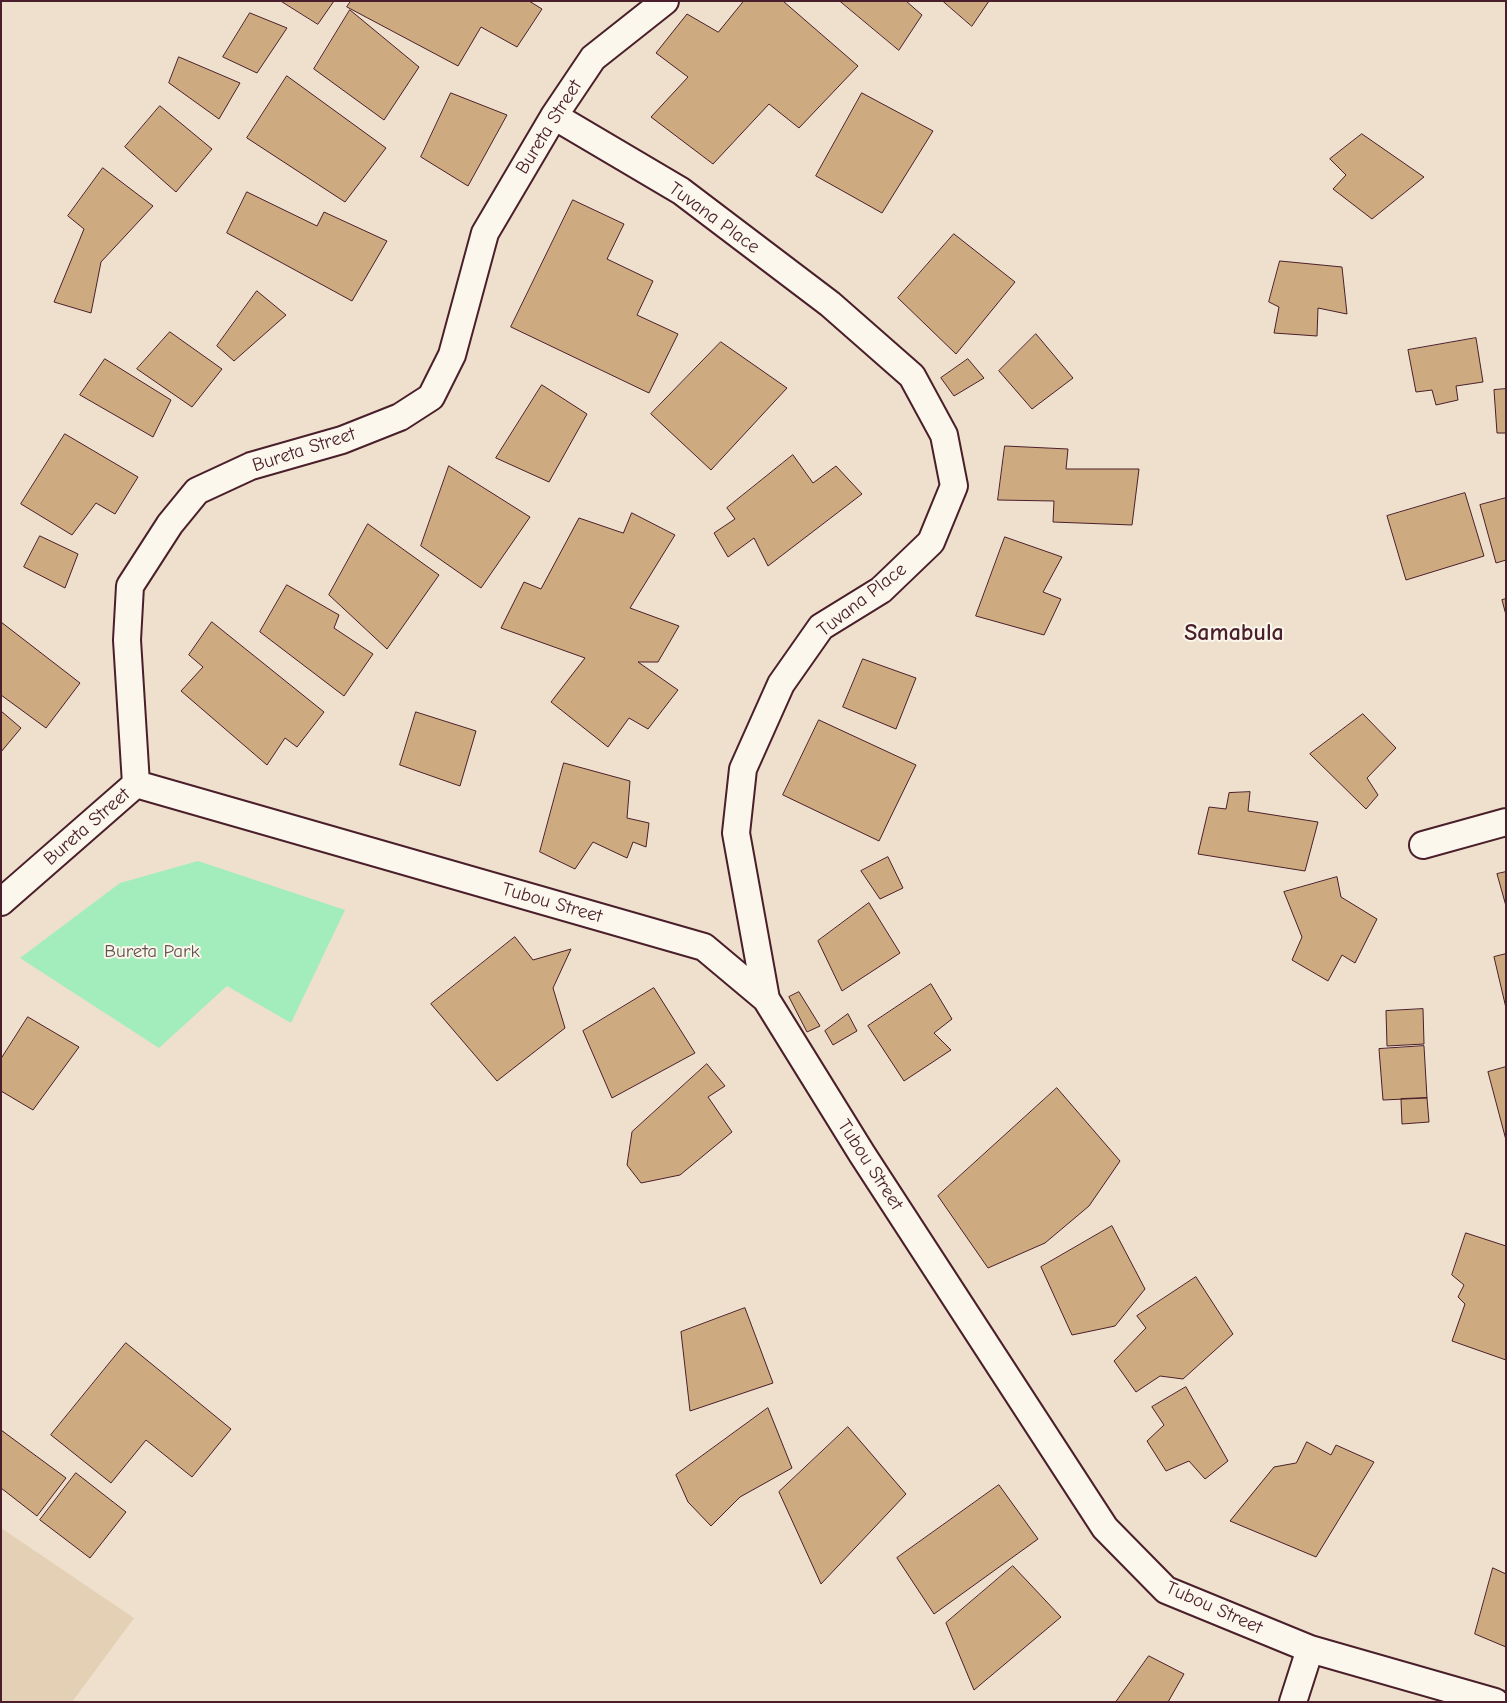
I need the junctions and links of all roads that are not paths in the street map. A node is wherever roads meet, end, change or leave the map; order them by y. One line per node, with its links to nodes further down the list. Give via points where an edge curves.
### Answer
1 (665, 1): 2 (street, Bureta Street, via 593,58)
2 (554, 116): 3 (street, Bureta Street, via 484,233 452,354 431,397 400,417 342,440 251,466 197,491 170,524 130,586 127,640); 7 (street, Tuvana Place, via 681,191 830,304 912,376 944,434 954,486 931,542 881,590 821,627 781,684 743,769 736,834)
3 (136, 784): 6 (street, Bureta Street); 7 (street, Tubou Street, via 704,947)
4 (1506, 822): 5 (street)
5 (1423, 845)
6 (1, 902)
7 (766, 1000): 8 (street, Tubou Street, via 1105,1528 1166,1590)
8 (1310, 1649): 9 (street); 10 (street, Tubou Street)
9 (1293, 1702)
10 (1495, 1702)

